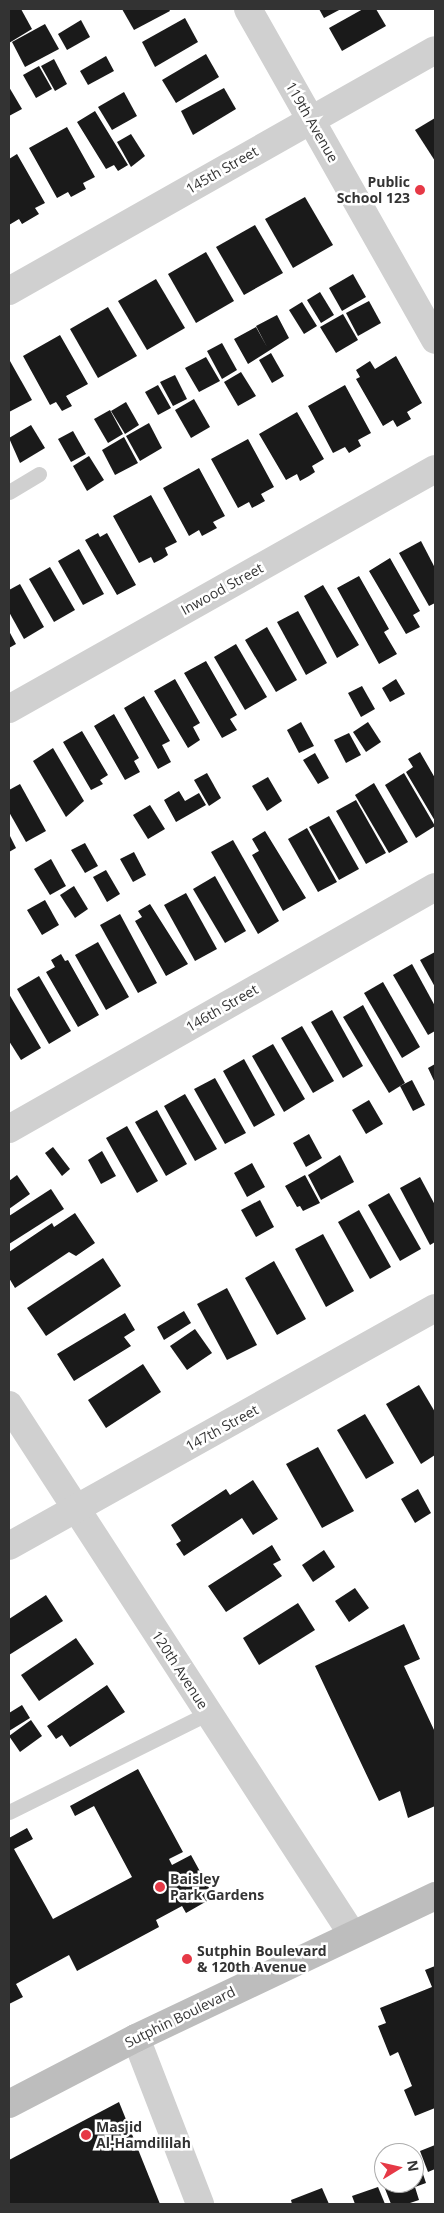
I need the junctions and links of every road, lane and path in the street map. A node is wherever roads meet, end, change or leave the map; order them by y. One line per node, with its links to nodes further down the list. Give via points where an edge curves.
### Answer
1 (248, 9): 3 (street, 119th Avenue)
2 (435, 50): 3 (street, 145th Street)
3 (311, 120): 4 (street, 145th Street); 5 (street, 119th Avenue)
4 (9, 291)
5 (435, 340)
6 (435, 469): 9 (street, Inwood Street)
7 (39, 474): 8 (lane)
8 (9, 492)
9 (9, 710)
10 (435, 887): 11 (street, 146th Street)
11 (9, 1129)
12 (435, 1308): 14 (street, 147th Street)
13 (9, 1405): 14 (street, 120th Avenue)
14 (77, 1510): 15 (street, 147th Street); 16 (street, 120th Avenue)
15 (9, 1546)
16 (208, 1713): 17 (lane); 19 (street, 120th Avenue)
17 (9, 1812)
18 (435, 1896): 19 (main road, Sutphin Boulevard)
19 (352, 1934): 20 (main road, Sutphin Boulevard)
20 (136, 2038): 21 (main road, Sutphin Boulevard); 22 (street)
21 (9, 2104)
22 (200, 2204)

